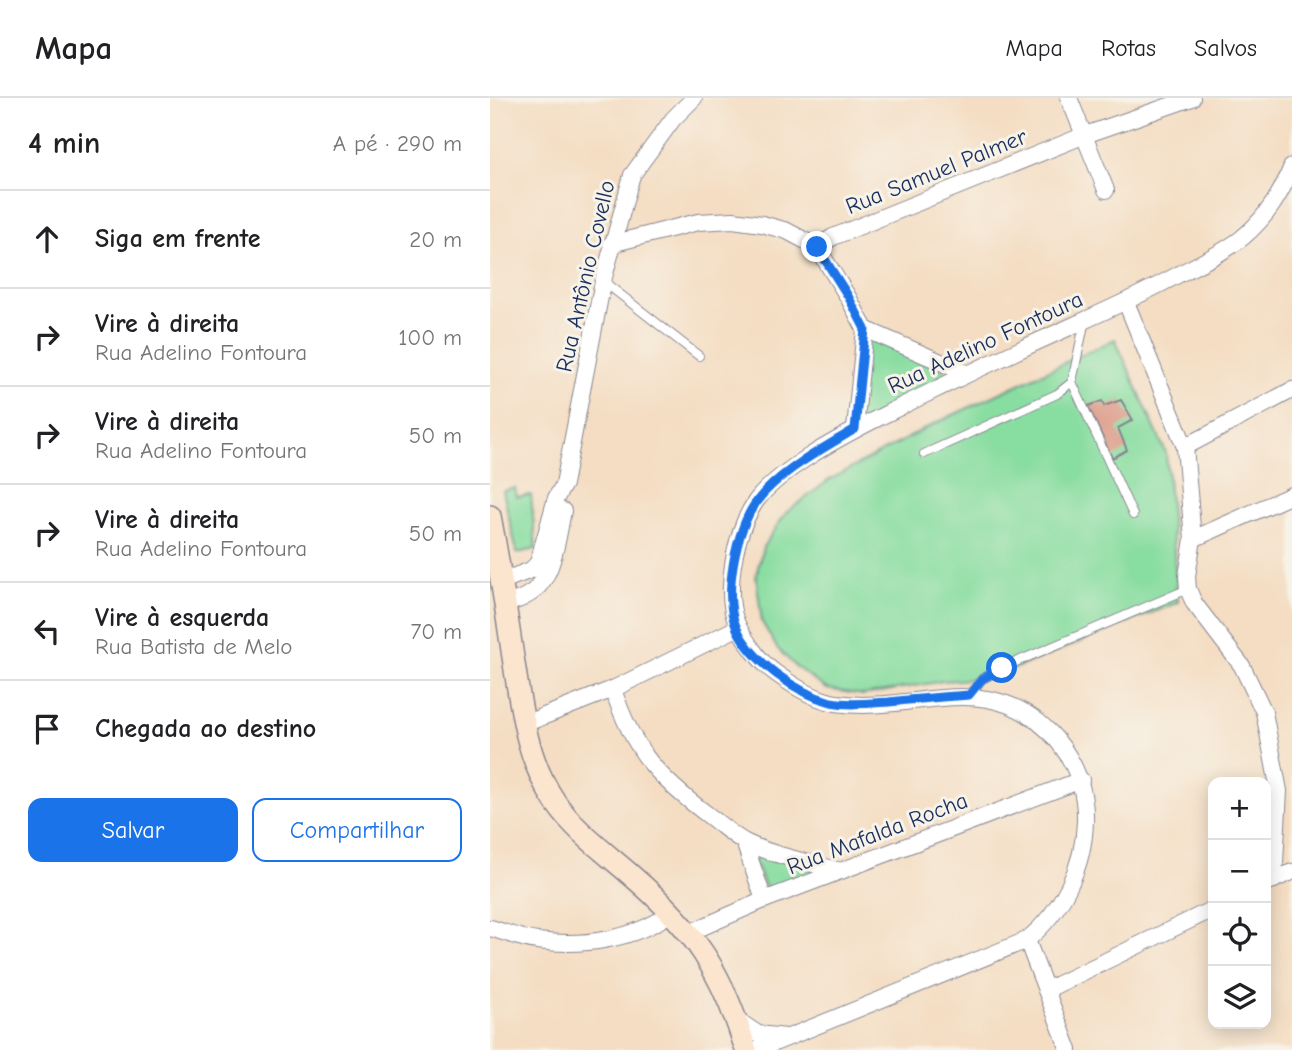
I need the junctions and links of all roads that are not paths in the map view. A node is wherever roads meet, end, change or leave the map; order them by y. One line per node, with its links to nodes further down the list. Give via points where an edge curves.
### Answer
1 (694, 98): 7 (street, Rua Antônio Covello, via 632,174)
2 (1069, 98): 4 (street)
3 (1192, 98): 4 (street, Rua Samuel Palmer)
4 (1085, 135): 6 (street); 8 (street, Rua Samuel Palmer)
5 (1292, 166): 10 (street, Rua Adelino Fontoura, via 1259,223 1241,239)
6 (1107, 190)
7 (611, 244): 8 (street, via 698,222 733,220 787,231); 9 (street, Rua Antônio Covello)
8 (817, 247): 12 (street)
9 (603, 281): 13 (lane); 20 (street, Rua Antônio Covello)
10 (1126, 302): 11 (street, Rua Adelino Fontoura); 18 (street)
11 (1085, 320): 14 (street, Rua Adelino Fontoura); 15 (lane)
12 (865, 329): 14 (street); 17 (street)
13 (699, 356)
14 (966, 373): 17 (street, Rua Adelino Fontoura)
15 (1072, 382): 19 (lane, via 1057,394); 23 (lane)
16 (1292, 390): 18 (street)
17 (855, 429): 28 (street, Rua Adelino Fontoura, via 808,458 756,502 743,525 733,570)
18 (1185, 447): 24 (street)
19 (924, 454)
20 (564, 484): 25 (street, Rua Antônio Covello, via 538,563); 27 (street, Rua Antônio Covello, via 561,523 542,582 525,597)
21 (1292, 495): 24 (street)
22 (490, 516): 25 (main road)
23 (1133, 516)
24 (1193, 539): 26 (street)
25 (502, 581): 27 (main road)
26 (1188, 589): 30 (lane, via 1002,668 982,679); 34 (street, via 1242,666 1264,712 1279,791)
27 (505, 604): 31 (main road)
28 (737, 628): 29 (street); 30 (street, Rua Adelino Fontoura, via 764,665 801,690 833,702)
29 (613, 689): 31 (street); 33 (street, via 623,721 657,773)
30 (969, 695): 32 (street, Rua Adelino Fontoura, via 1007,705 1041,723 1068,754)
31 (524, 724): 40 (main road, via 538,770 556,804)
32 (1080, 780): 35 (street, Rua Mafalda Rocha); 43 (street, Rua Adelino Fontoura, via 1085,834 1077,866 1047,923)
33 (744, 842): 35 (street); 38 (street)
34 (1271, 871)
35 (841, 872): 38 (street, Rua Mafalda Rocha)
36 (1292, 872): 37 (street)
37 (1271, 881)
38 (764, 900): 42 (street, Rua Mafalda Rocha)
39 (1208, 911): 44 (street)
40 (671, 913): 41 (street, via 632,933 575,943 536,941); 42 (main road)
41 (490, 928)
42 (691, 932): 45 (main road)
43 (1027, 940): 44 (street); 46 (street)
44 (1046, 990): 49 (street)
45 (737, 1020): 46 (street, via 758,1034); 47 (main road)
46 (788, 1037): 48 (street)
47 (746, 1050)
48 (757, 1050)
49 (1069, 1050)

